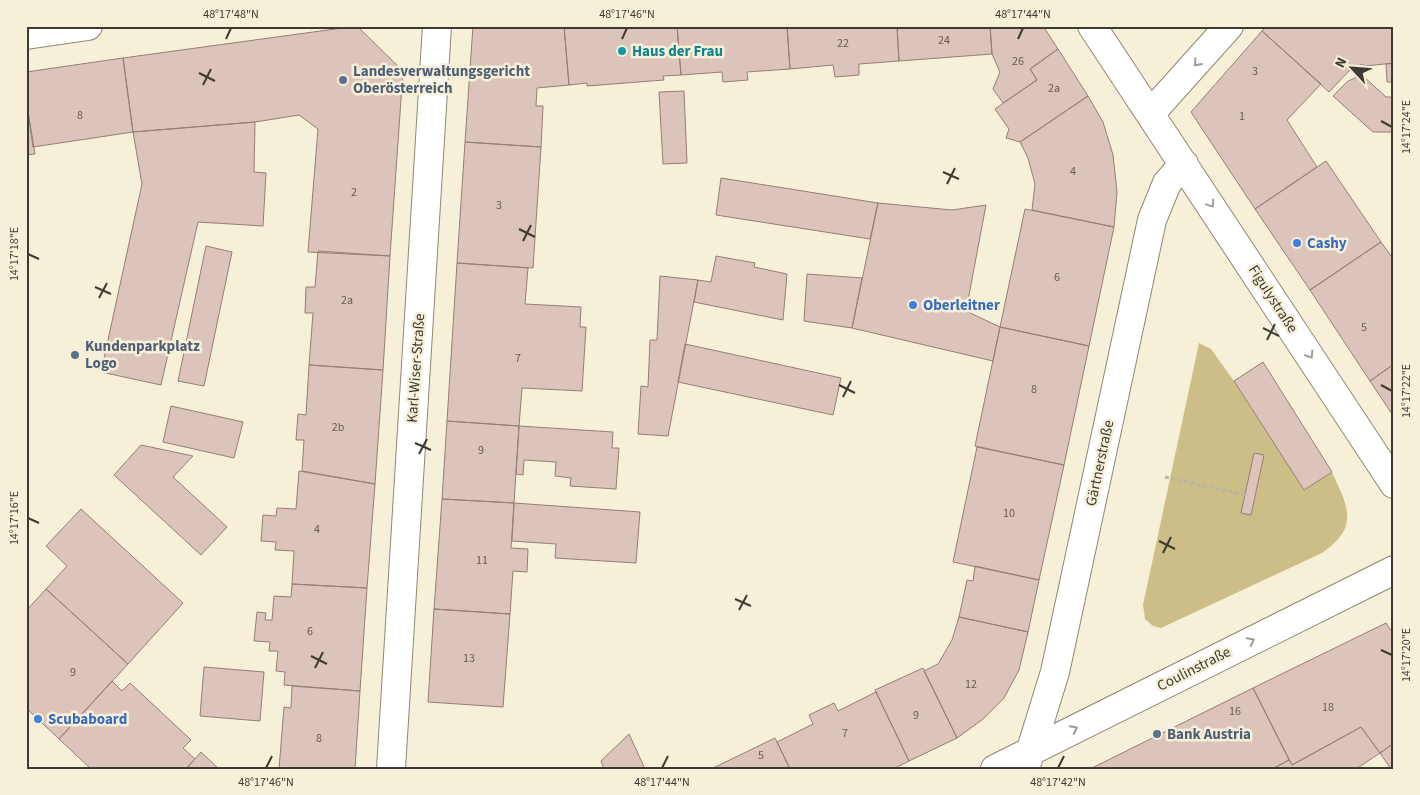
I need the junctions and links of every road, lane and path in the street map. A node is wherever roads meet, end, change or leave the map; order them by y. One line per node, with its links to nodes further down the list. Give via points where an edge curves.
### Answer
1 (88, 26): 5 (street)
2 (437, 26): 13 (street, Karl-Wiser-Straße)
3 (1092, 26): 6 (street)
4 (1229, 26): 6 (street, one-way to 6)
5 (26, 35)
6 (1152, 113): 7 (street, Figulystraße)
7 (1184, 164): 9 (street, Figulystraße, one-way to 9); 12 (street, Gärtnerstraße, via 1167,183 1152,220 1055,672)
8 (1165, 477): 10 (path)
9 (1394, 484)
10 (1245, 495)
11 (1394, 570): 12 (street, Coulinstraße, one-way to 11)
12 (1028, 760): 14 (street, Coulinstraße)
13 (391, 769)
14 (995, 769)

